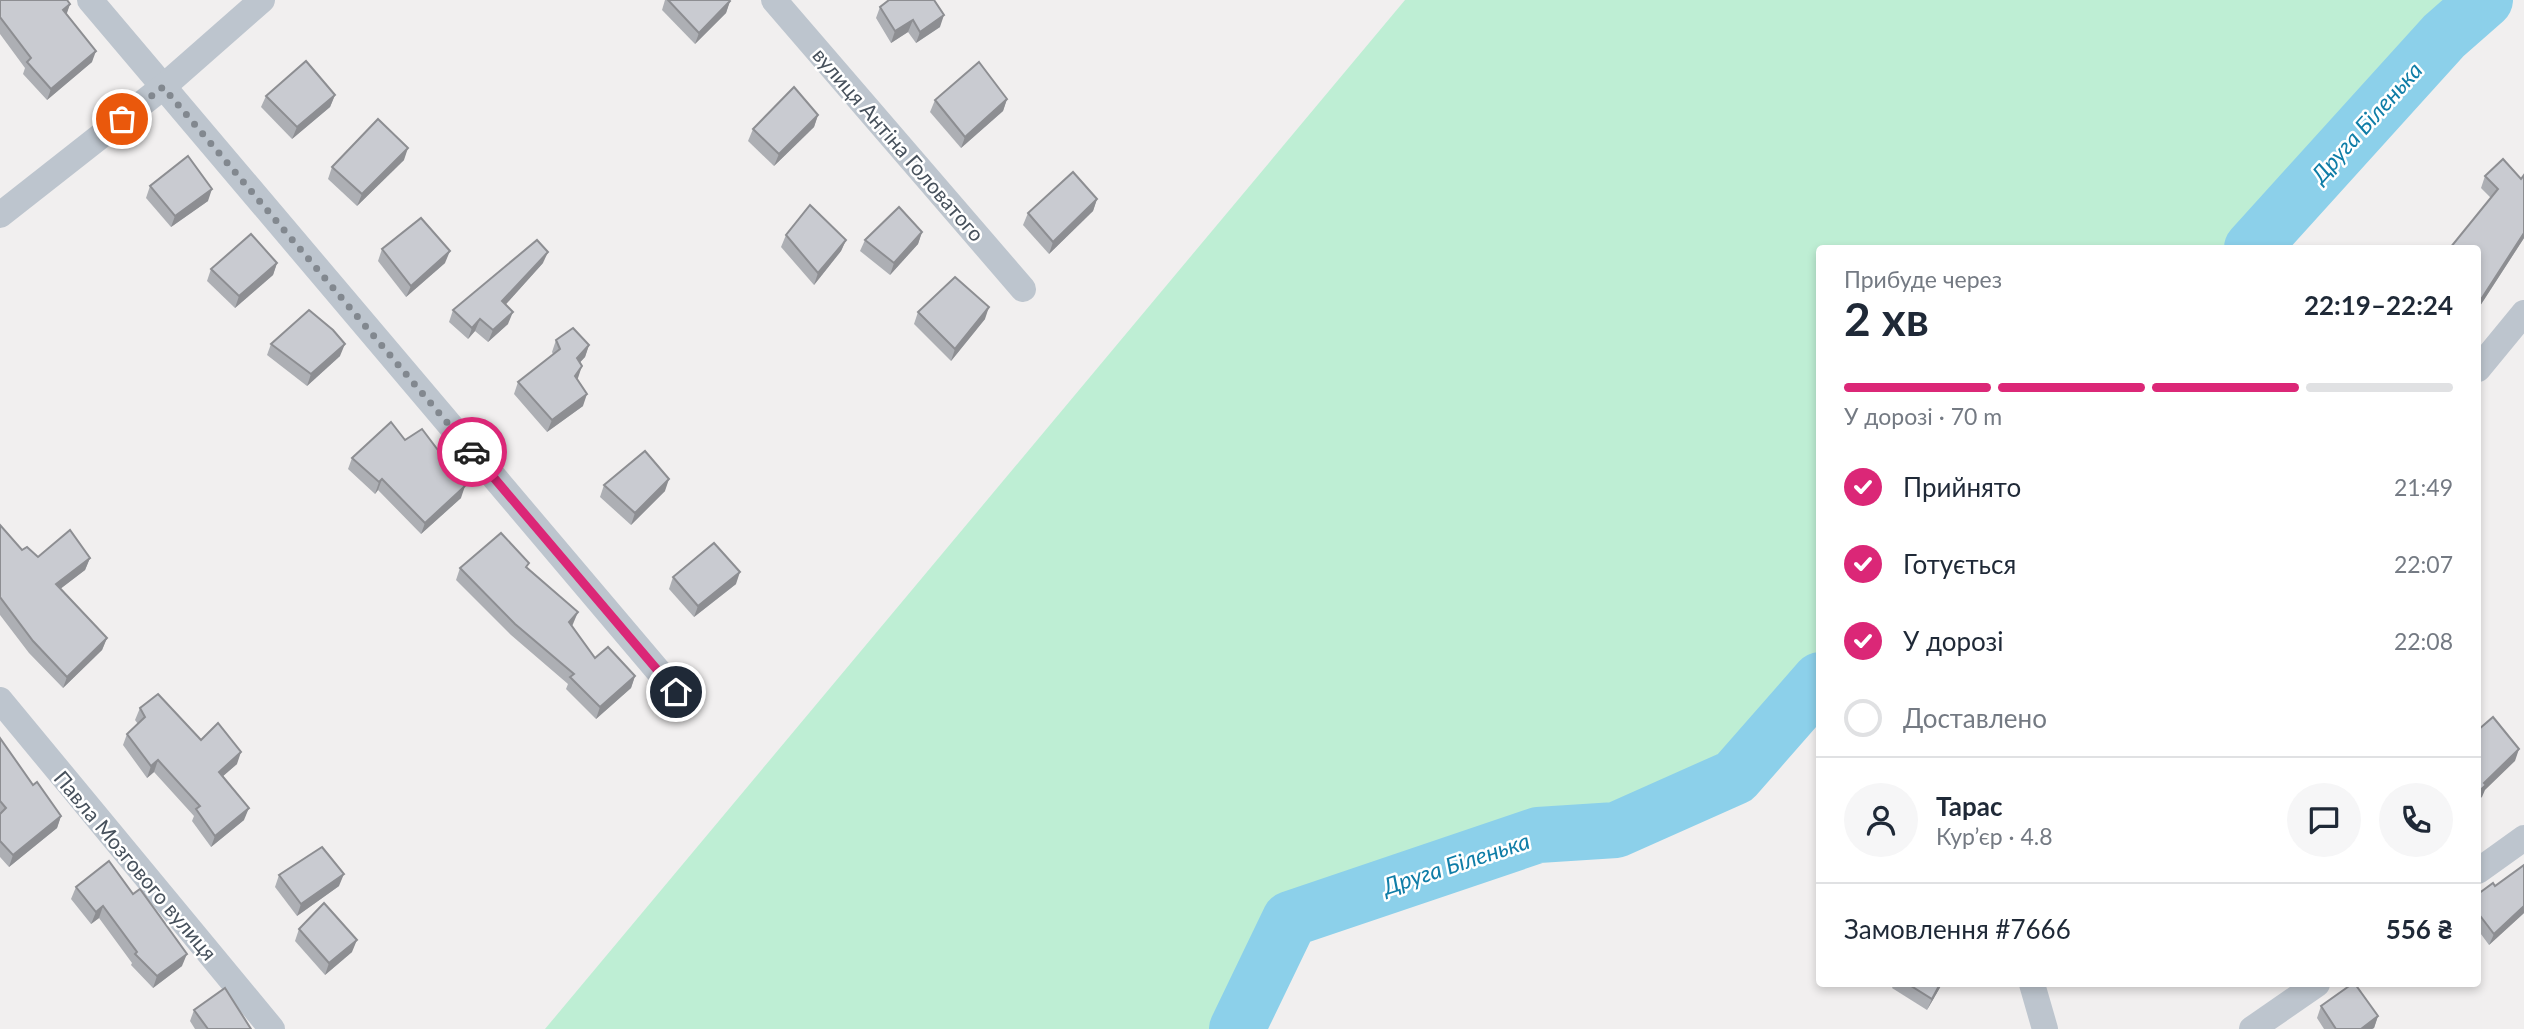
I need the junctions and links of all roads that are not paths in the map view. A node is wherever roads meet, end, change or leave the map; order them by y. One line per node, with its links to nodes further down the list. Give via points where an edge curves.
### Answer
1 (90, 0): 4 (street)
2 (262, 0): 4 (street)
3 (774, 0): 6 (street, вулиця Антіна Головатого)
4 (163, 87): 5 (street); 9 (street)
5 (0, 215)
6 (1023, 289)
7 (2524, 313): 8 (street)
8 (2481, 365)
9 (676, 692)
10 (0, 700): 15 (street, Павла Мозгового вулиця)
11 (2524, 838): 12 (street)
12 (2481, 869)
13 (2033, 987): 16 (street)
14 (2313, 987): 17 (street)
15 (272, 1029)
16 (2045, 1029)
17 (2252, 1029)

